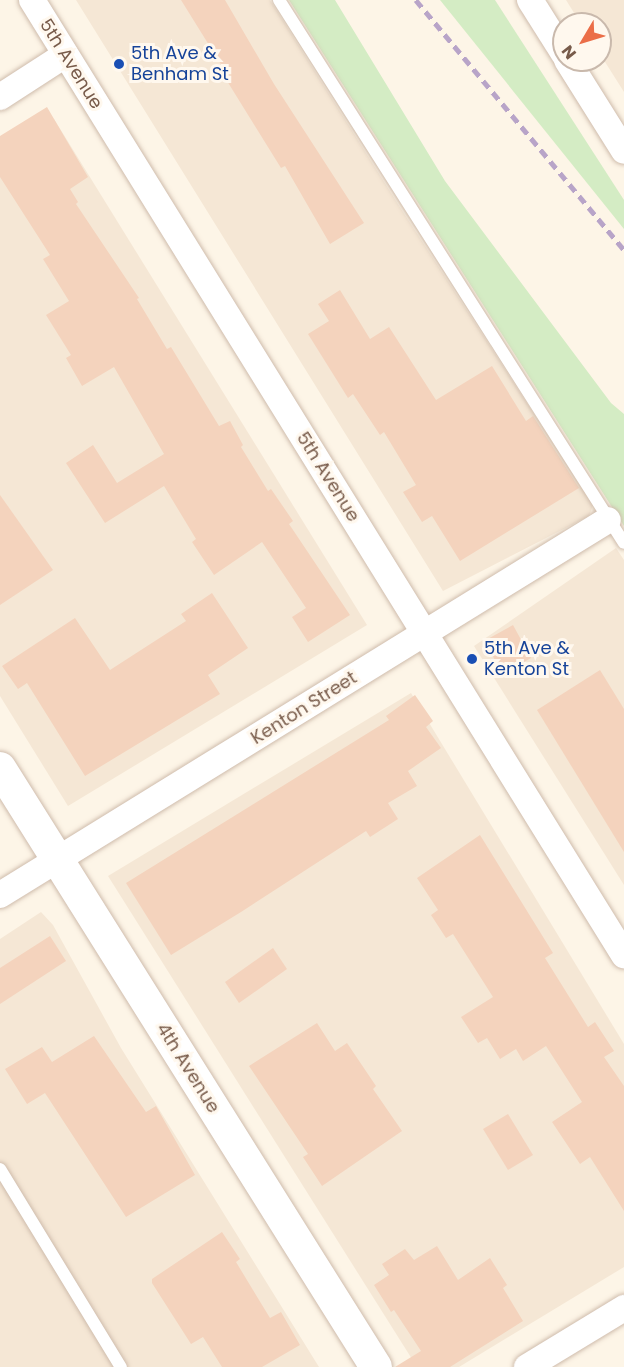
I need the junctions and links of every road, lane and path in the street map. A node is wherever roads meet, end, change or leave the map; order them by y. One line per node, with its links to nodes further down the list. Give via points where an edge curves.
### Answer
1 (32, 0): 5 (street, 5th Avenue)
2 (279, 0): 9 (lane, via 568,451)
3 (530, 0): 4 (street)
4 (552, 35)
5 (65, 54): 7 (street); 11 (street, 5th Avenue)
6 (575, 72): 8 (street)
7 (0, 97)
8 (624, 151)
9 (608, 520): 10 (lane); 11 (street, Kenton Street)
10 (624, 543)
11 (426, 633): 13 (street, Kenton Street); 15 (street, 5th Avenue)
12 (0, 768): 13 (street, 4th Avenue)
13 (56, 860): 14 (street, Kenton Street); 19 (street, 4th Avenue)
14 (0, 895)
15 (624, 955)
16 (0, 1169): 18 (lane)
17 (624, 1308): 20 (street)
18 (122, 1367)
19 (376, 1367)
20 (527, 1367)

